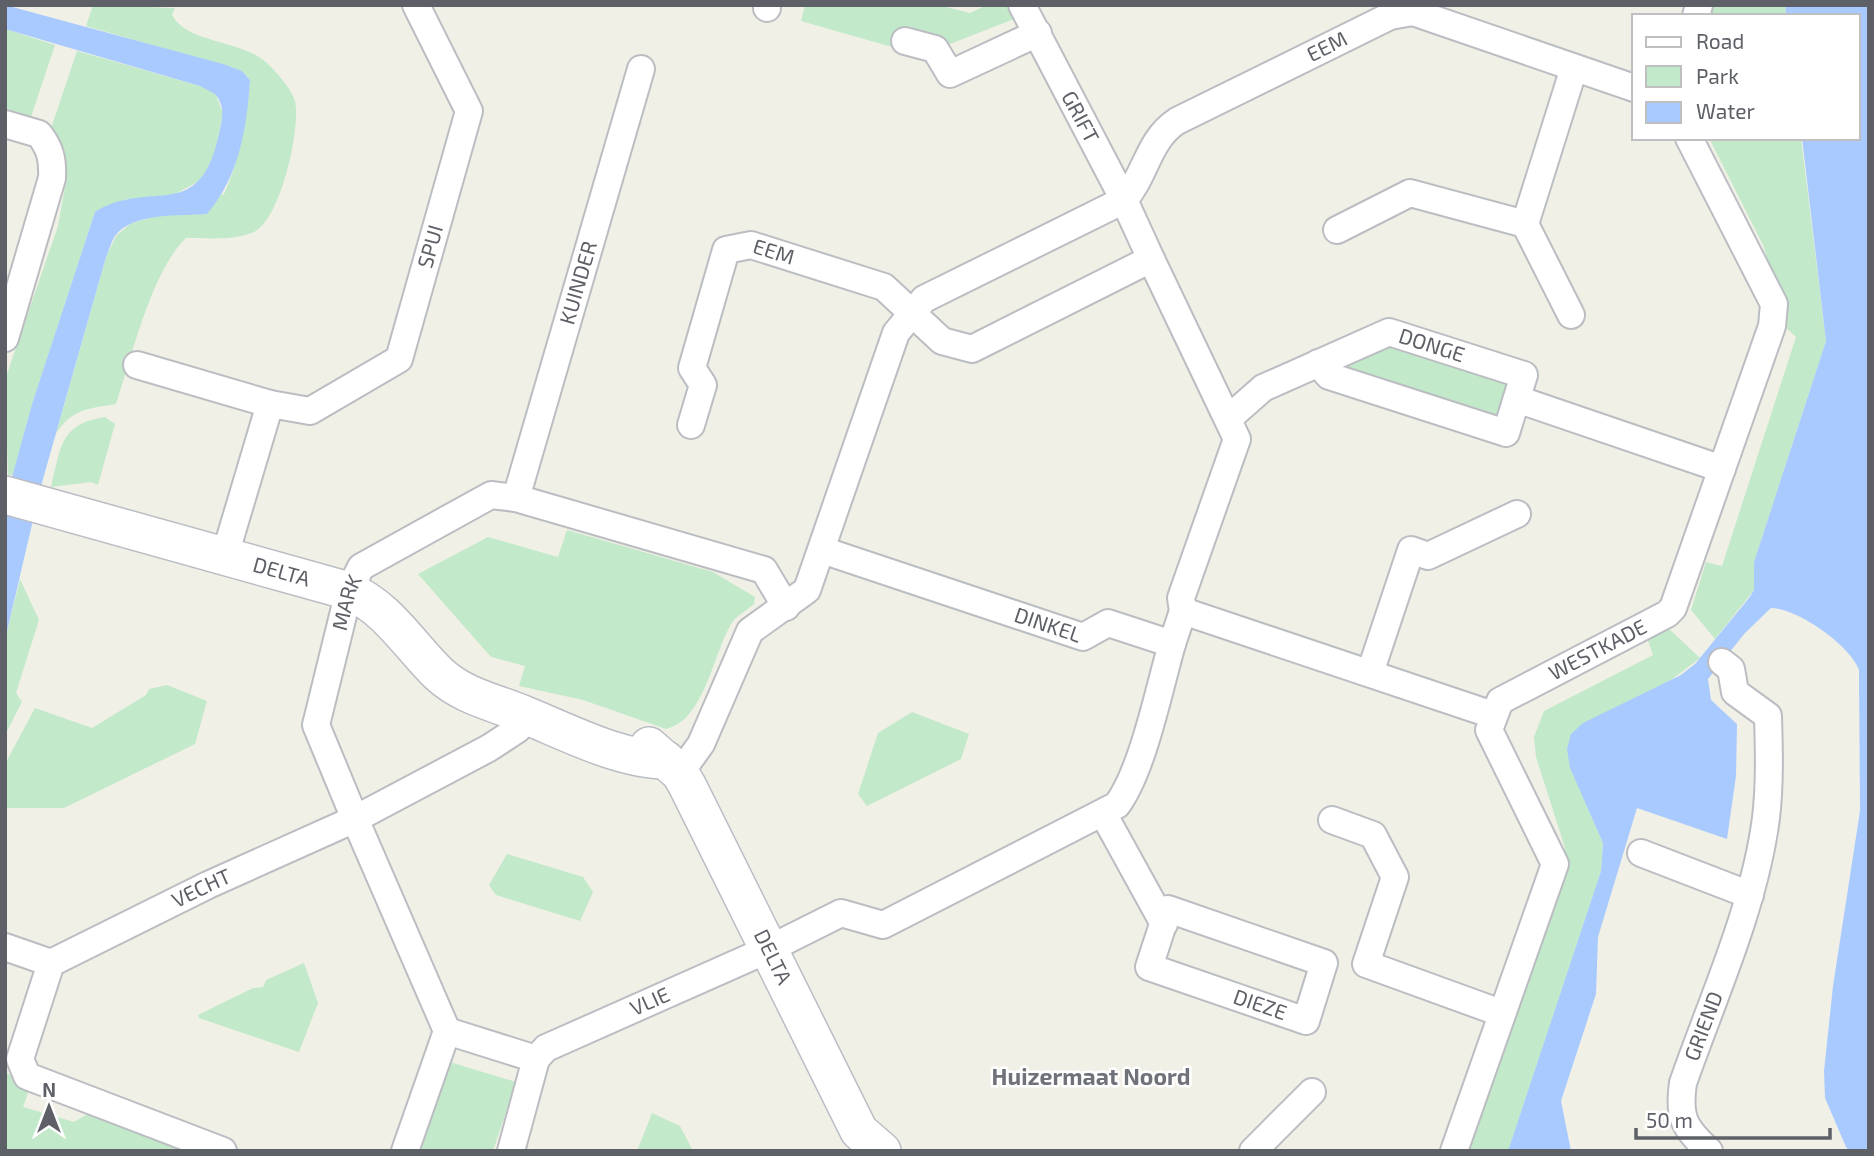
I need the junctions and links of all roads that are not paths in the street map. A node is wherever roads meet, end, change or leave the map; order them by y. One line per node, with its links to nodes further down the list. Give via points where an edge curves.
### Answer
1 (416, 5): 21 (street, SPUI, via 469,111 399,359 310,411)
2 (1022, 5): 4 (street, GRIFT)
3 (1406, 9): 6 (street, EEM); 11 (street, EEM, via 1163,130 1136,187)
4 (1038, 33): 5 (street, via 950,74 934,49); 11 (street, GRIFT)
5 (905, 41)
6 (1574, 68): 8 (street, EEM); 12 (street)
7 (641, 69): 26 (street, KUINDER)
8 (1632, 87)
9 (5, 124): 17 (street, via 39,134 51,152 52,177)
10 (1690, 140): 24 (street, WESTKADE, via 1774,304 1772,327)
11 (1124, 200): 14 (street); 15 (street, EEM, via 924,299)
12 (1525, 224): 13 (street, via 1410,193); 16 (street)
13 (1337, 230)
14 (1151, 259): 15 (street, EEM, via 972,349 942,341); 22 (street)
15 (909, 313): 23 (street, EEM, via 884,287 751,245 726,250 692,368 703,385); 28 (street, EEM, via 895,332)
16 (1571, 315)
17 (5, 338)
18 (1318, 363): 20 (street, DONGE, via 1329,376 1506,433); 20 (street, DONGE, via 1389,332 1524,375); 22 (street, DONGE, via 1263,388)
19 (137, 365): 21 (street, SPUI)
20 (1517, 399): 24 (street)
21 (270, 404): 29 (street)
22 (1229, 418): 32 (street, via 1237,439 1181,598)
23 (691, 425)
24 (1722, 469): 37 (street, WESTKADE, via 1673,608 1500,701)
25 (5, 495): 29 (street, DELTA)
26 (516, 498): 30 (street, MARK, via 491,495 361,567); 31 (street, MARK, via 764,570)
27 (1517, 514): 35 (street, via 1428,556 1411,550)
28 (822, 550): 31 (street, via 807,590); 33 (street, DINKEL, via 1083,638 1108,623)
29 (225, 555): 30 (street, DELTA)
30 (349, 591): 36 (street, DELTA, via 378,608 451,682 472,697); 40 (street, MARK, via 316,725)
31 (786, 607): 38 (street, via 750,631 701,744)
32 (1183, 611): 33 (street); 35 (street)
33 (1172, 644): 39 (street, via 1124,796)
34 (1722, 662): 43 (street, GRIEND, via 1731,669 1735,692 1769,716 1766,818)
35 (1370, 673): 37 (street)
36 (523, 714): 38 (street, DELTA, via 557,731); 40 (street, via 517,729 489,748)
37 (1493, 715): 48 (street, via 1489,730 1555,864)
38 (673, 767): 46 (street, DELTA)
39 (1104, 815): 44 (street); 46 (street, via 883,925 841,913)
40 (355, 819): 47 (street, VECHT); 49 (street)
41 (1332, 820): 48 (street, via 1373,835 1395,877 1366,964)
42 (1641, 853): 43 (street)
43 (1750, 895): 58 (street, GRIEND, via 1683,1083 1679,1108 1690,1134)
44 (1164, 924): 44 (street, DIEZE, via 1168,909 1324,963 1306,1021 1149,967)
45 (5, 947): 47 (street)
46 (769, 949): 50 (street, VLIE, via 568,1036); 55 (street, DELTA, via 859,1131)
47 (51, 963): 52 (street, via 20,1059 27,1076)
48 (1501, 1013): 57 (street)
49 (447, 1031): 50 (street); 53 (street)
50 (536, 1059): 54 (street)
51 (1312, 1092): 56 (street)
52 (223, 1151)
53 (405, 1151)
54 (511, 1151)
55 (882, 1151)
56 (1253, 1151)
57 (1454, 1151)
58 (1709, 1151)

